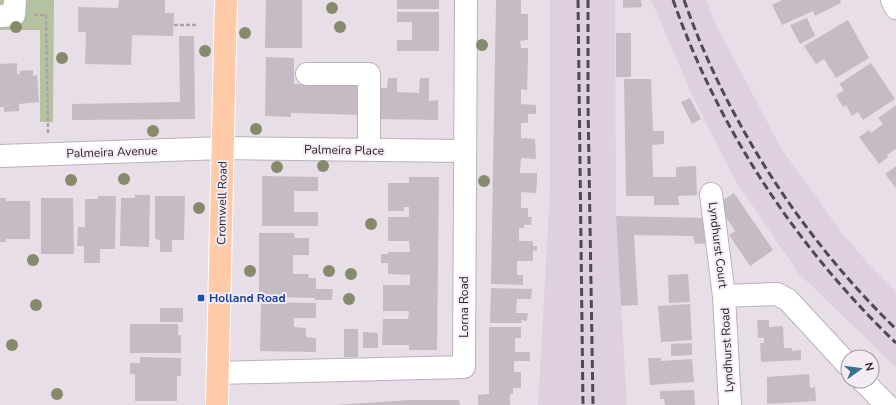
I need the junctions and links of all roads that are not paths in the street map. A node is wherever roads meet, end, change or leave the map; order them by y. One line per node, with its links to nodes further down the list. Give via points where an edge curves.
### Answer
1 (226, 0): 6 (main road, Cromwell Road)
2 (466, 0): 8 (street, Lorna Road)
3 (892, 0): 4 (street)
4 (896, 8)
5 (307, 74): 7 (street, via 369,74)
6 (223, 148): 7 (street, Palmeira Place); 9 (street, Palmeira Avenue); 13 (main road, Cromwell Road)
7 (369, 150): 8 (street, Palmeira Place)
8 (465, 151): 13 (street, Lorna Road, via 464,367)
9 (0, 156)
10 (711, 194): 11 (street, Lyndhurst Court)
11 (724, 296): 12 (street, via 777,294 788,300); 16 (street, Lyndhurst Road)
12 (840, 356)
13 (218, 373): 15 (main road, Cromwell Road)
14 (871, 389): 17 (street)
15 (217, 405)
16 (730, 405)
17 (888, 405)

